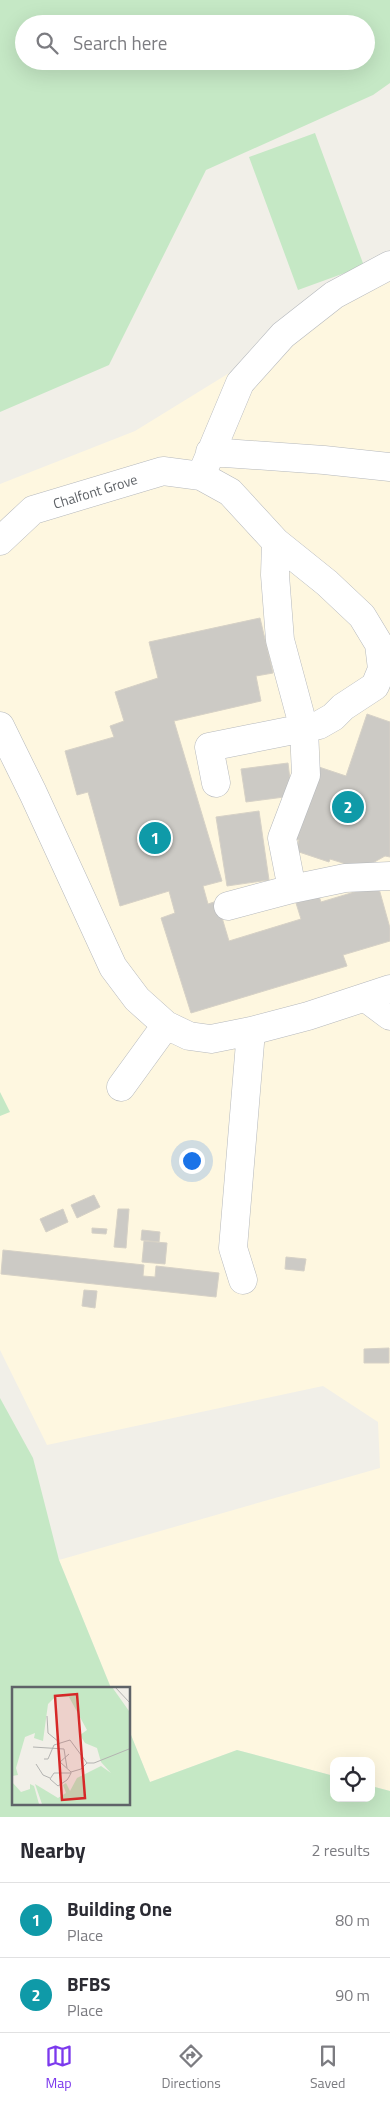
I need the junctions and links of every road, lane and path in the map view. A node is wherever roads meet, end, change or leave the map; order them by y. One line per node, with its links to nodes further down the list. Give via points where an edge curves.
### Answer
1 (390, 265): 2 (street, via 334,295 283,336 240,383)
2 (206, 464): 3 (street, Chalfont Grove, via 324,460); 4 (street, Chalfont Grove, via 163,471 33,510); 5 (street)
3 (390, 467)
4 (0, 541)
5 (276, 542): 6 (street, via 327,583); 8 (street, via 280,640)
6 (385, 642): 8 (street, via 376,686 319,726)
7 (0, 726): 15 (street, via 114,967 137,998)
8 (304, 729): 9 (street, via 210,746); 11 (street, via 306,775 282,838)
9 (216, 784)
10 (390, 876): 11 (street, via 345,878)
11 (292, 889): 12 (street)
12 (228, 906)
13 (378, 994): 14 (street); 16 (street)
14 (390, 1016)
15 (166, 1025): 16 (street, via 189,1036 211,1039); 17 (street)
16 (251, 1031): 18 (street, via 233,1248)
17 (121, 1087)
18 (242, 1280)

